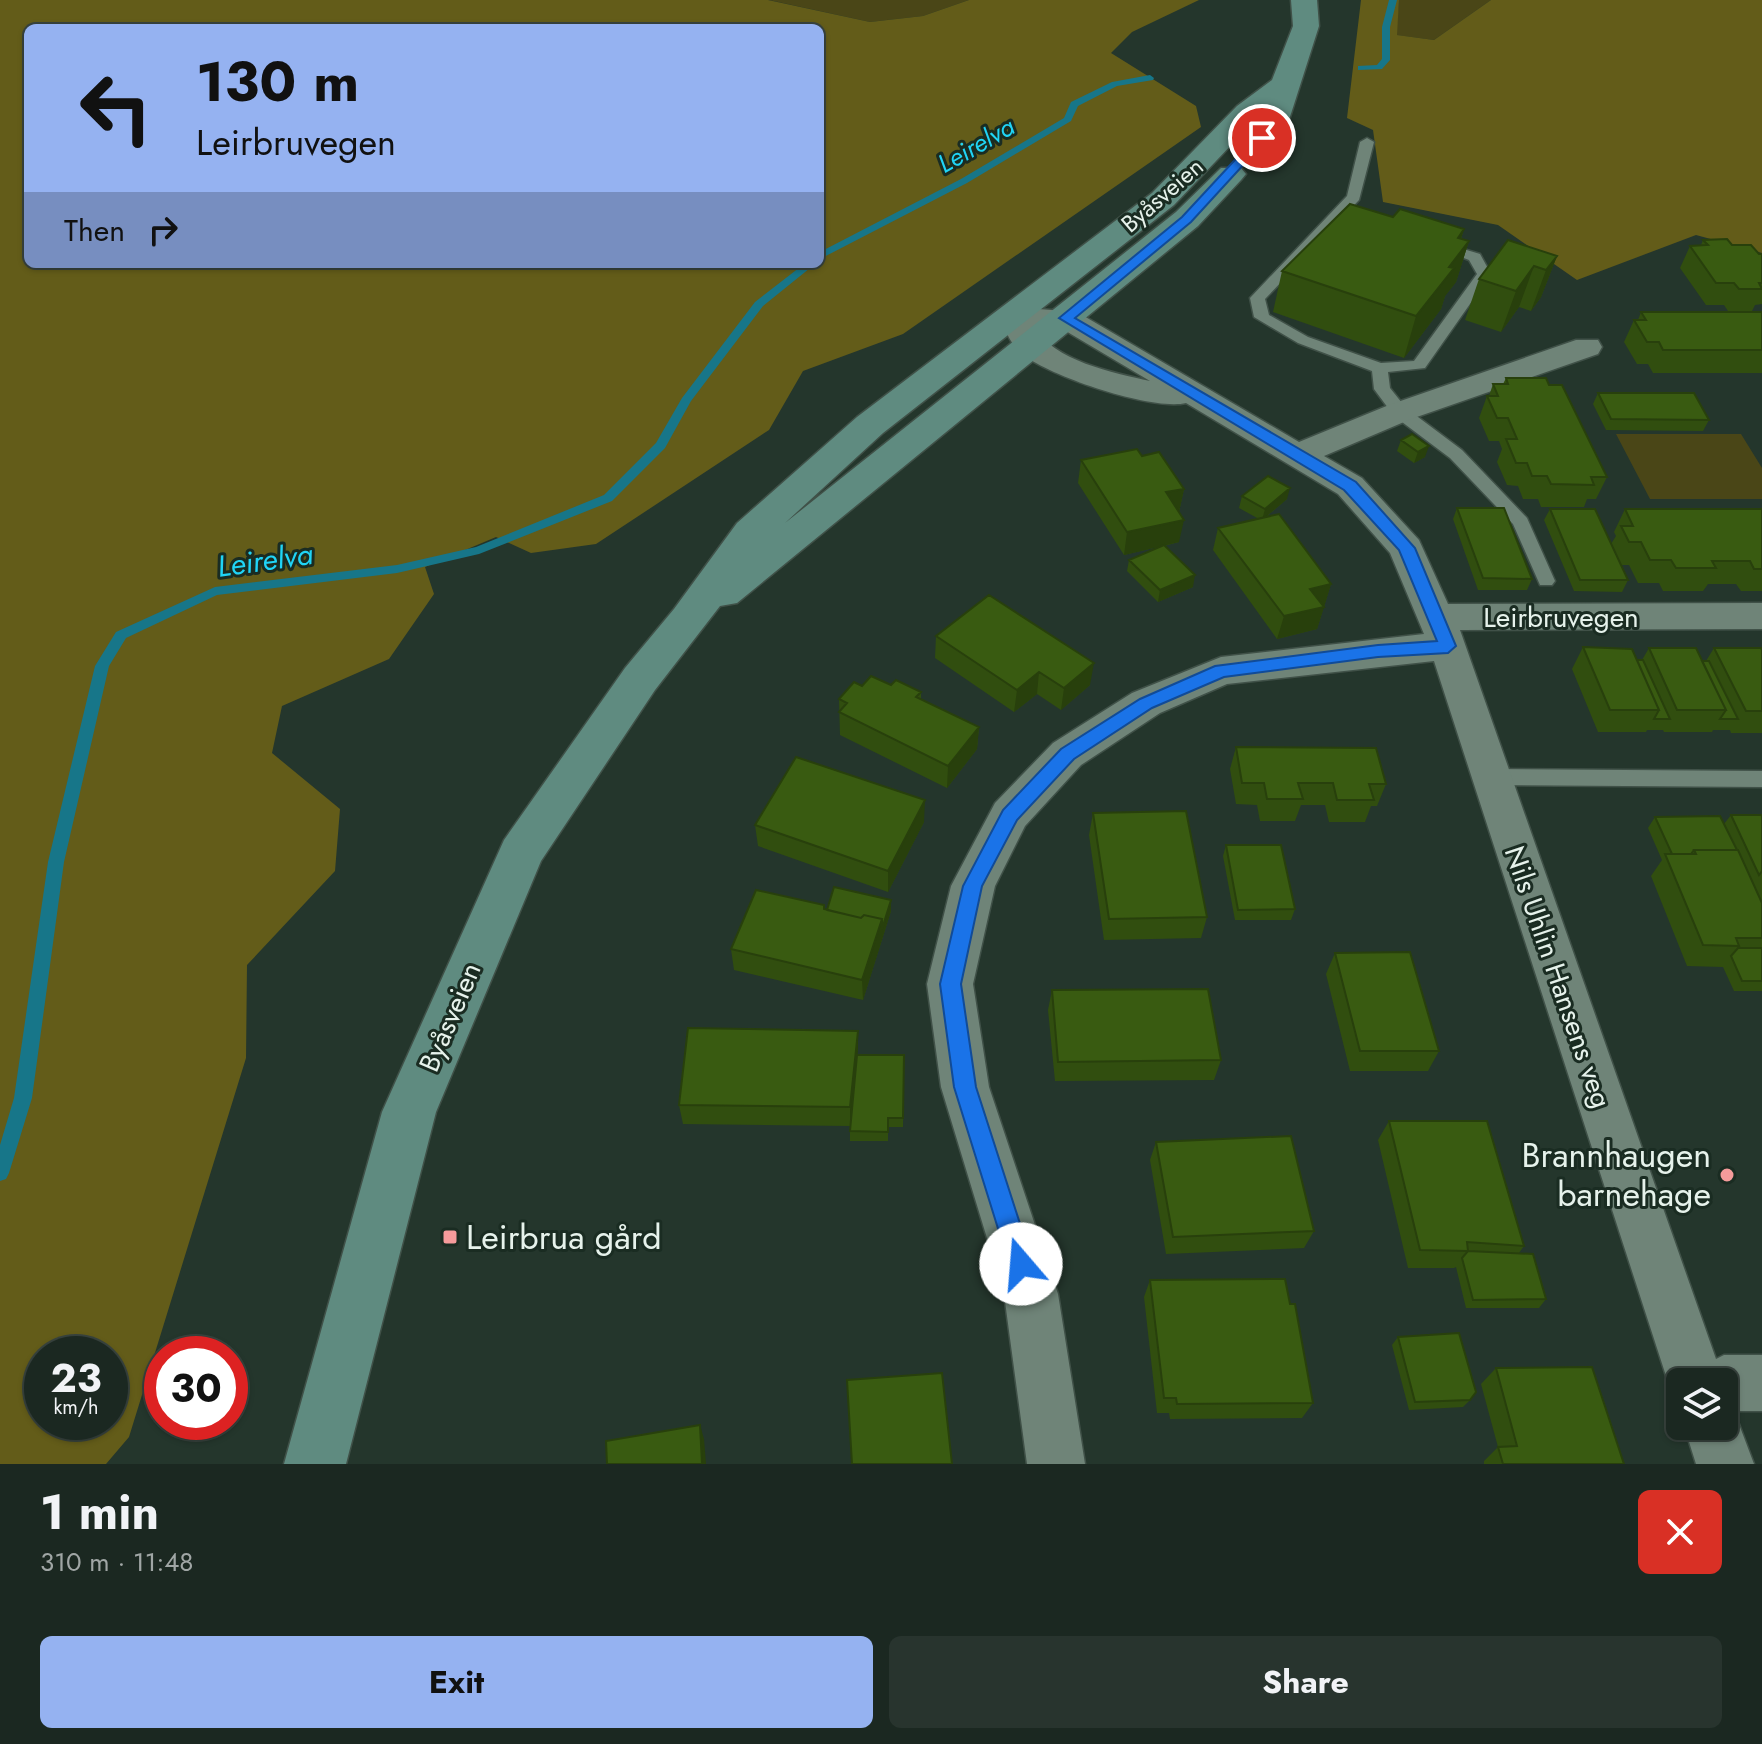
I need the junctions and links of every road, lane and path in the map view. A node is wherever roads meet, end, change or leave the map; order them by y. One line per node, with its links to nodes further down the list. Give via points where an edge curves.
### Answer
1 (1304, 0): 2 (main road, via 1306,26)
2 (1284, 84): 5 (main road, Byåsveien, via 1279,116 1245,159 1187,219); 6 (main road, Byåsveien, via 1247,112)
3 (1367, 142): 8 (lane, via 1344,216 1257,298 1262,317 1303,340)
4 (1420, 240): 8 (lane, via 1475,257 1484,274 1419,365)
5 (1066, 318): 6 (street); 9 (street)
6 (1022, 331): 9 (street, via 1082,369 1145,391); 21 (main road, Byåsveien, via 689,619 640,679 521,853 409,1112)
7 (1587, 347): 10 (street)
8 (1380, 368): 10 (lane, via 1382,389)
9 (1202, 402): 11 (street)
10 (1400, 412): 11 (street); 12 (lane, via 1456,454 1521,522)
11 (1299, 454): 14 (street, via 1350,486 1406,548)
12 (1546, 581)
13 (1762, 616): 14 (street, Leirbruvegen)
14 (1442, 632): 15 (street, Nils Uhlin Hansens veg); 22 (street, Leirbruvegen, via 1378,651 1221,671 1146,703 1067,754 1010,815 973,886 950,984 965,1087 1031,1294)
15 (1489, 777): 16 (lane); 17 (street, Nils Uhlin Hansens veg)
16 (1762, 779)
17 (1691, 1368)
18 (1738, 1383): 19 (street)
19 (1762, 1383)
20 (1717, 1440): 23 (street)
21 (315, 1464)
22 (1056, 1464)
23 (1725, 1464)

